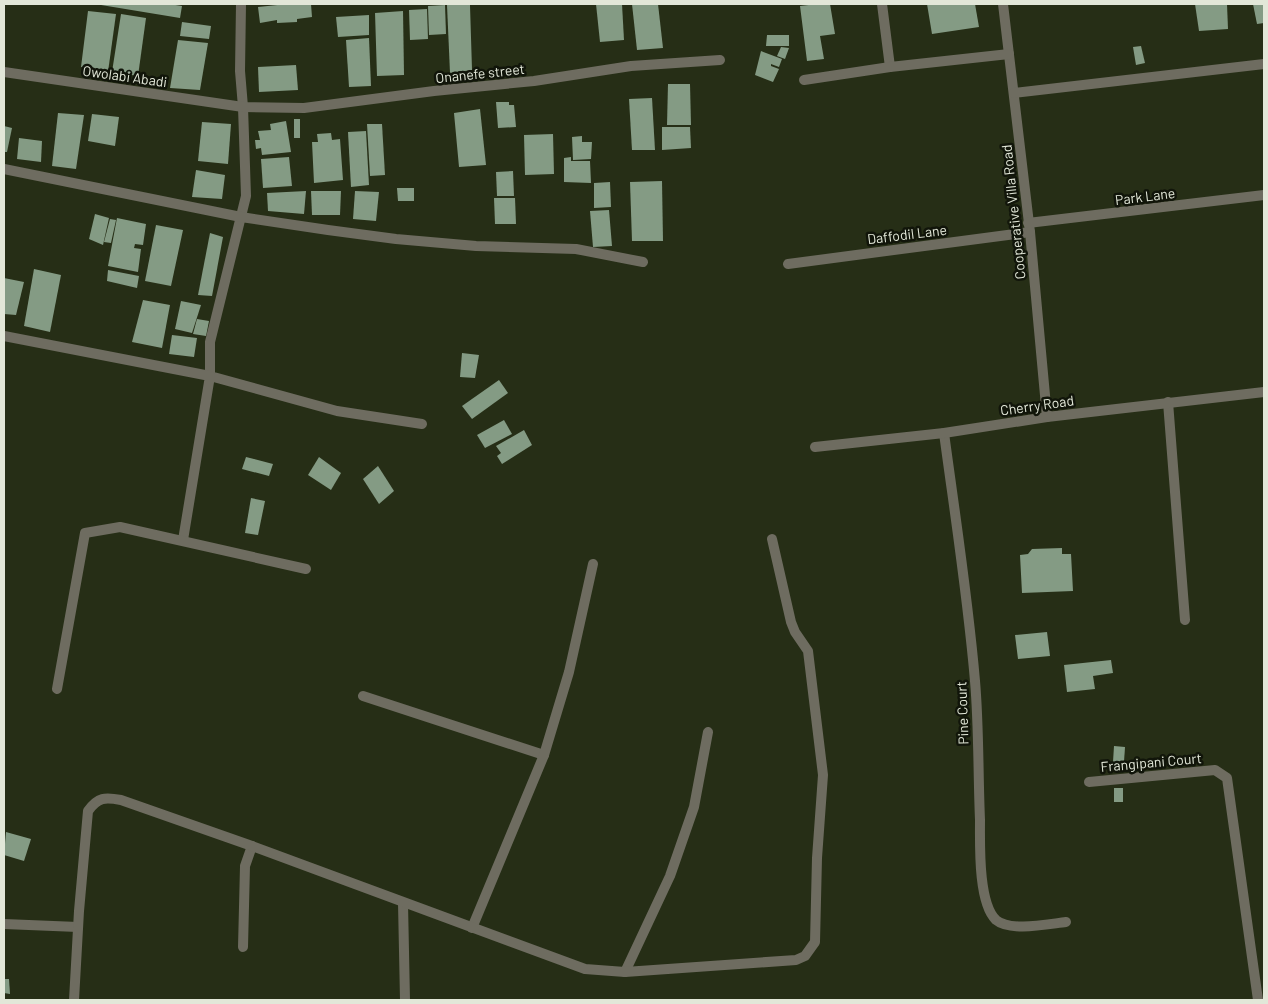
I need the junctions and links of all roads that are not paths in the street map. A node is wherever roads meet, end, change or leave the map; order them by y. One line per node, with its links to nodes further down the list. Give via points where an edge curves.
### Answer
1 (241, 4): 11 (street)
2 (882, 4): 7 (street)
3 (1003, 4): 4 (street, Cooperative Villa Road)
4 (1009, 54): 7 (street); 10 (street, Cooperative Villa Road)
5 (720, 60): 11 (street, Onanefe street, via 630,66 534,81 304,108)
6 (1264, 64): 10 (street)
7 (890, 67): 9 (street)
8 (4, 72): 11 (street, Owolabi Abadi)
9 (804, 80)
10 (1014, 93): 15 (street, Cooperative Villa Road)
11 (243, 107): 14 (street, via 246,196)
12 (4, 169): 14 (street)
13 (1264, 195): 15 (street, Park Lane)
14 (241, 217): 16 (street, via 396,239 476,246 576,249); 19 (street, via 210,342)
15 (1029, 228): 17 (street, Daffodil Lane); 22 (street, Cooperative Villa Road)
16 (643, 262)
17 (788, 264)
18 (4, 336): 19 (street)
19 (210, 376): 23 (street, via 337,411); 27 (street)
20 (1264, 392): 21 (street, Cherry Road)
21 (1168, 402): 22 (street, Cherry Road); 30 (street)
22 (1047, 417): 24 (street, Cherry Road)
23 (422, 424)
24 (944, 433): 25 (street, Cherry Road); 38 (street, Pine Court, via 975,681 984,890 995,919 1004,924 1021,927)
25 (815, 447)
26 (772, 539): 43 (street, via 791,622 808,651 823,775 815,942 805,956 796,960)
27 (183, 540): 29 (street); 31 (street, via 120,527 85,532)
28 (593, 564): 34 (street, via 569,672)
29 (306, 569)
30 (1186, 620)
31 (57, 689)
32 (363, 696): 34 (street)
33 (708, 732): 43 (street, via 694,807 673,867)
34 (544, 755): 41 (street)
35 (1089, 782): 46 (street, Frangipani Court, via 1215,770 1227,778)
36 (252, 846): 37 (street); 40 (street, via 121,800 96,801 88,811); 42 (street, via 245,866)
37 (403, 904): 41 (street); 45 (street)
38 (1066, 922)
39 (4, 924): 40 (street)
40 (78, 927): 44 (street)
41 (472, 928): 43 (street, via 585,969)
42 (243, 947)
43 (626, 972)
44 (74, 1000)
45 (405, 1000)
46 (1258, 1000)

